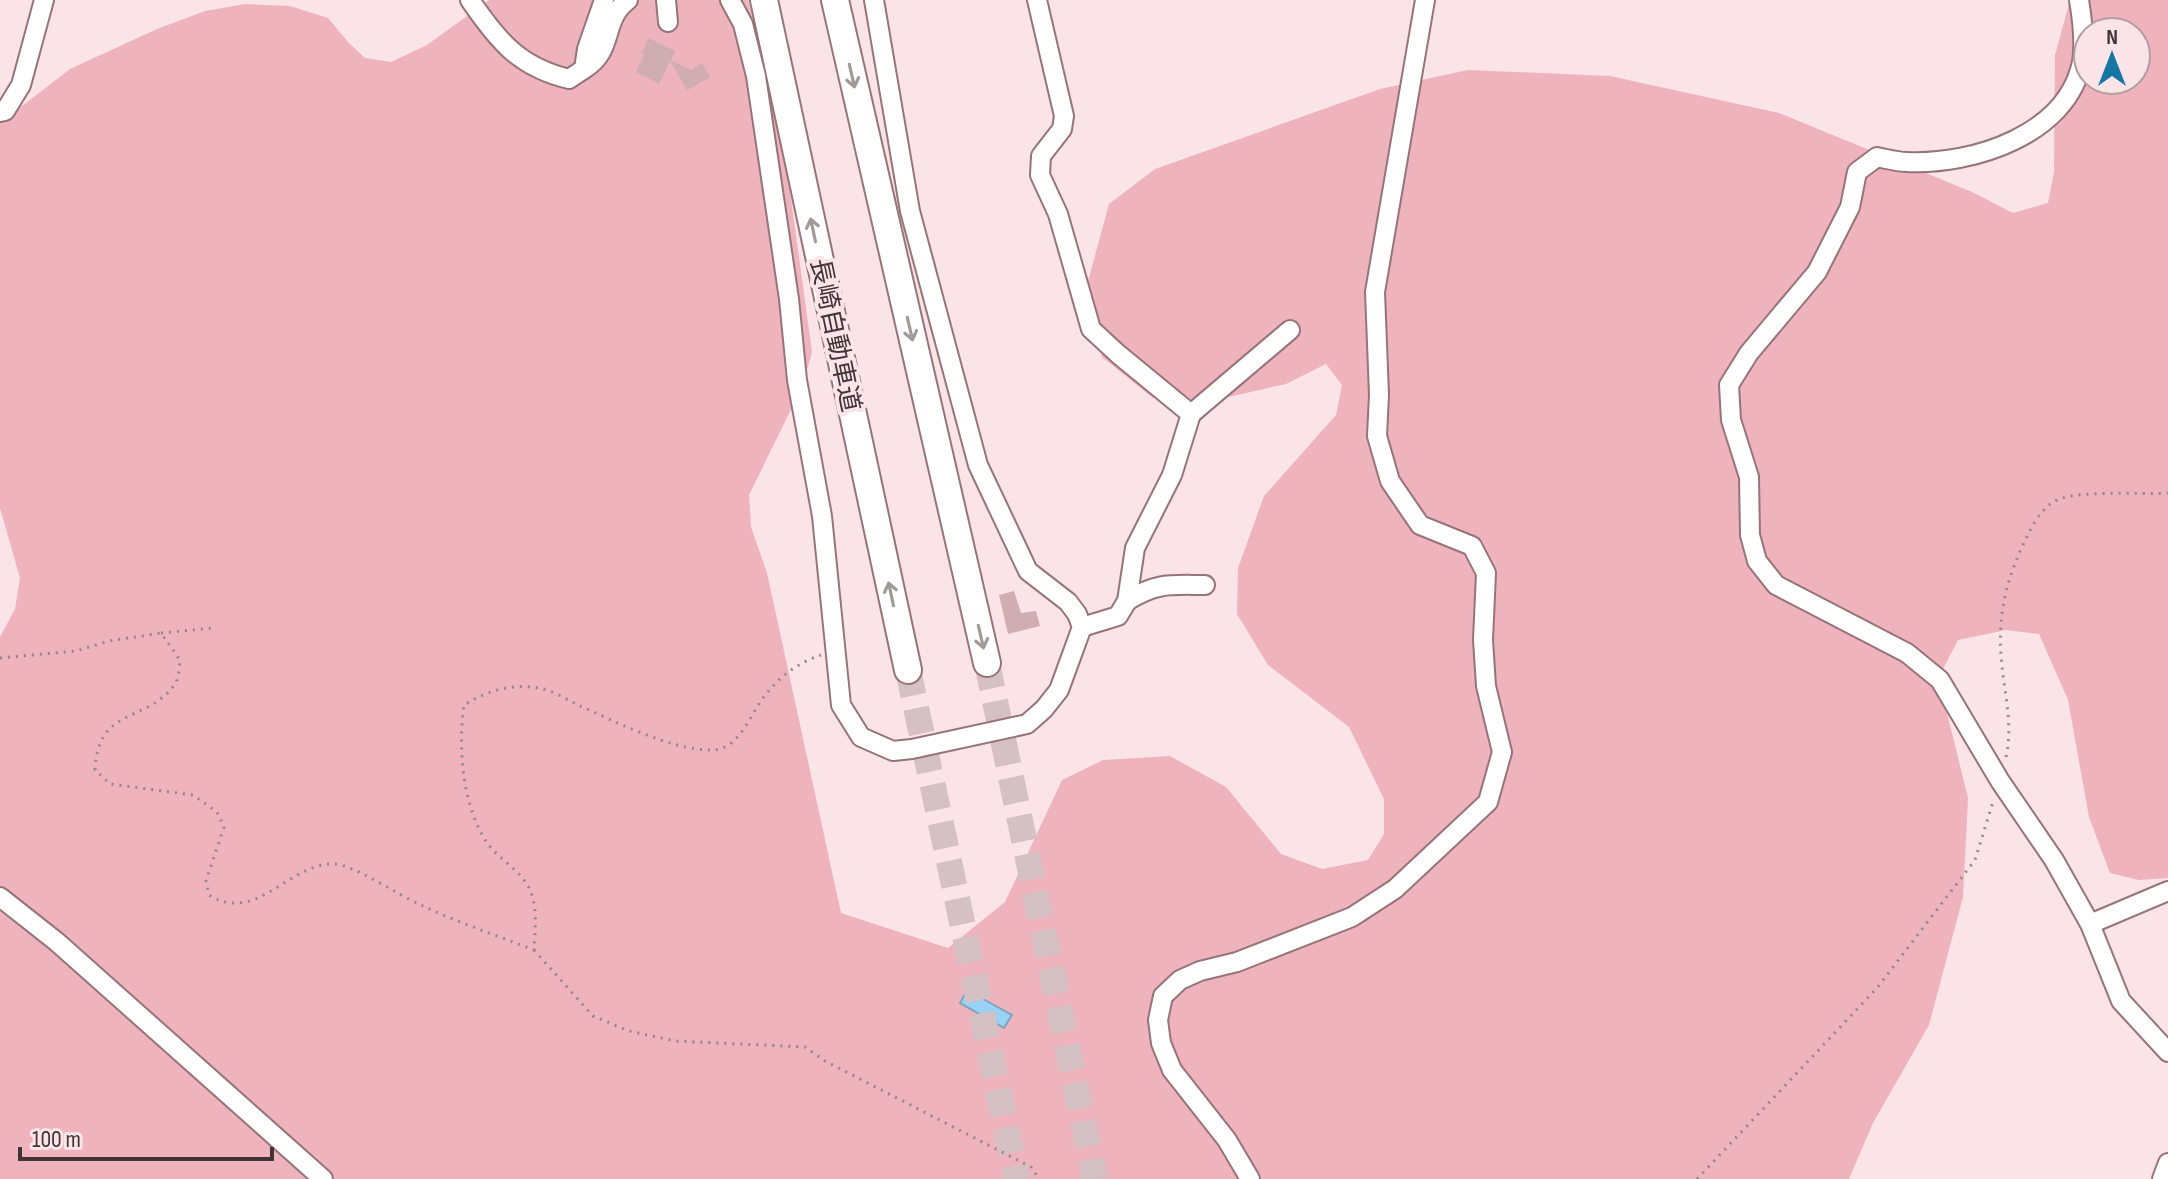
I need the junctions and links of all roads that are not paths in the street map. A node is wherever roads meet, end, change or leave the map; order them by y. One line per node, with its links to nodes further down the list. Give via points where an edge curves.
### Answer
1 (44, 0): 15 (street, via 21,85)
2 (470, 0): 14 (street, via 512,53 548,74 569,79)
3 (604, 0): 14 (street)
4 (628, 0): 14 (street, via 607,32 597,61)
5 (666, 0): 13 (street)
6 (730, 0): 20 (street, via 743,24 756,76 797,380 822,516 841,705 861,737 893,751 1027,724 1059,690)
7 (764, 0): 22 (highway, 長崎自動車道, one-way to 7)
8 (835, 0): 21 (highway, one-way to 21)
9 (874, 0): 20 (street, via 910,211 978,465 1028,571 1068,602)
10 (1037, 0): 17 (street, via 1064,116 1062,129 1041,156 1040,175 1058,214 1091,329)
11 (1425, 0): 29 (street, via 1375,292 1377,436 1390,481 1420,525 1472,546 1486,573 1486,686 1502,752 1488,802 1395,889 1352,917 1200,971 1163,996 1158,1020 1172,1070)
12 (2079, 0): 25 (street, via 2082,60 2076,81 2050,119 1961,158 1907,162 1877,157 1857,172 1850,207 1817,272 1729,385 1731,420 1749,477 1750,535 1757,561 1776,585 1907,653 1940,680)
13 (668, 22)
14 (584, 69)
15 (0, 112)
16 (1290, 330): 17 (street)
17 (1191, 414): 19 (street, via 1172,475 1135,548)
18 (1205, 585): 19 (street, via 1148,587)
19 (1127, 601): 20 (street, via 1118,616)
20 (1082, 627)
21 (987, 663)
22 (908, 670)
23 (2168, 891): 25 (street)
24 (0, 897): 28 (street)
25 (2090, 924): 26 (street, via 2121,1001)
26 (2168, 1052)
27 (2168, 1163): 30 (street)
28 (323, 1179)
29 (1250, 1179)
30 (2162, 1179)

